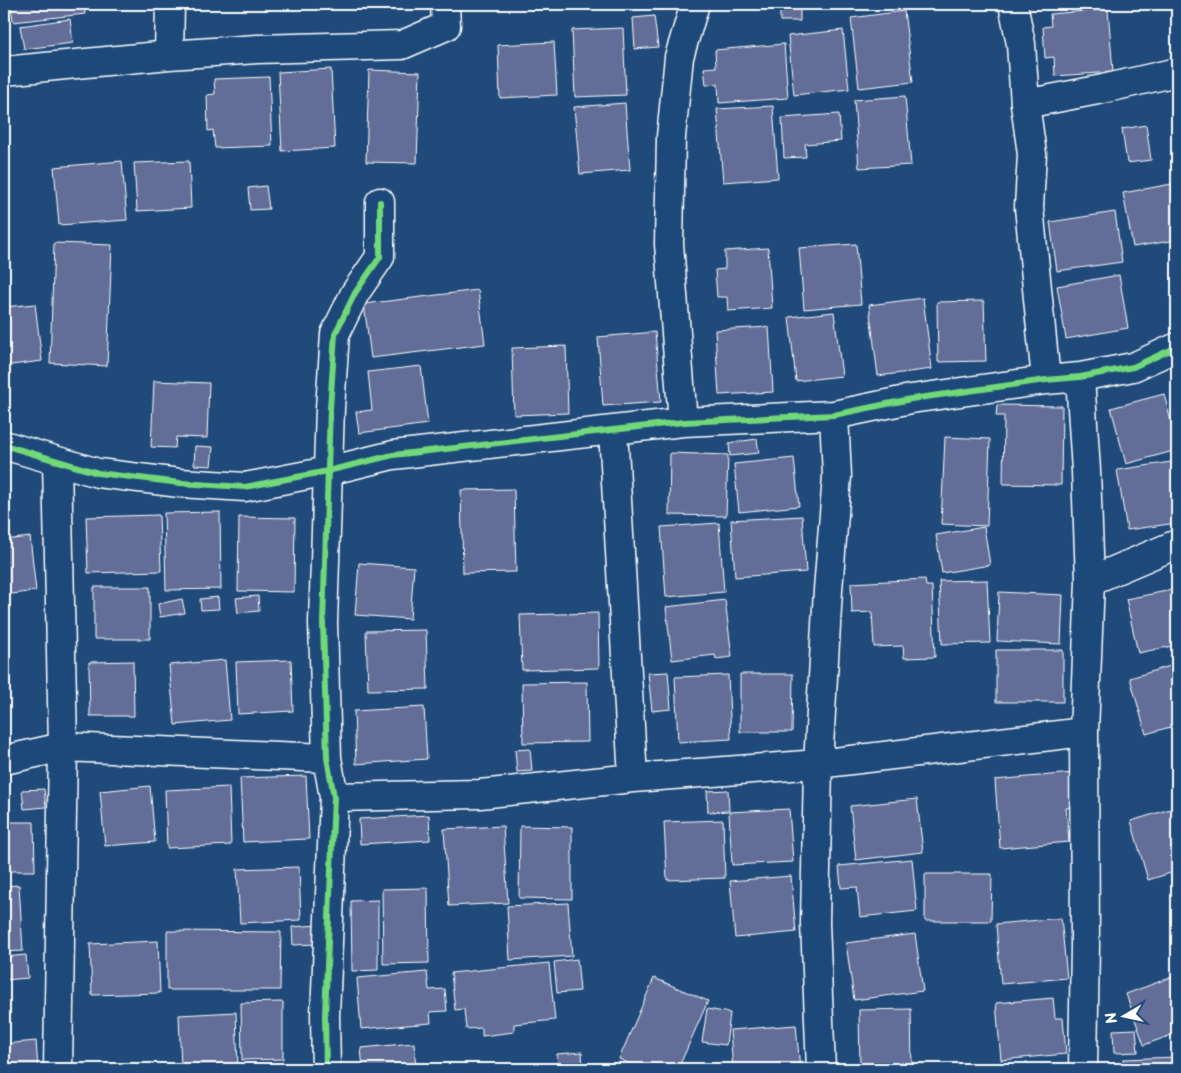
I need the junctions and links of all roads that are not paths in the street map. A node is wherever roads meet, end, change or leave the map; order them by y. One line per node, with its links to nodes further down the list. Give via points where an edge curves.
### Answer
1 (170, 4): 5 (street)
2 (445, 4): 5 (street, via 446,26 402,45)
3 (694, 4): 14 (street, via 679,56 671,137 669,244)
4 (1013, 4): 8 (street)
5 (169, 55): 6 (street)
6 (4, 72)
7 (1177, 72): 8 (street)
8 (1025, 104): 12 (street, via 1032,154 1029,207)
9 (380, 202): 18 (street, via 380,257 354,293 335,334)
10 (1177, 347): 11 (street, via 1133,368)
11 (1080, 377): 12 (street); 20 (street)
12 (1046, 380): 13 (street, via 911,399)
13 (834, 415): 14 (street); 25 (street, via 837,476)
14 (684, 422): 15 (street)
15 (613, 430): 18 (street, via 393,455); 26 (street)
16 (4, 445): 17 (street)
17 (57, 460): 18 (street, via 98,473 180,483 245,486); 22 (street)
18 (328, 471): 23 (street, via 323,623)
19 (1177, 544): 20 (street)
20 (1090, 581): 21 (street)
21 (1084, 732): 25 (street); 31 (street)
22 (63, 747): 23 (street); 24 (street); 28 (street)
23 (327, 758): 27 (street)
24 (4, 760)
25 (818, 764): 26 (street); 30 (street, via 816,923)
26 (632, 778): 27 (street, via 480,794)
27 (334, 797): 29 (street, via 325,1014)
28 (58, 1069)
29 (326, 1069)
30 (821, 1069)
31 (1082, 1069)

